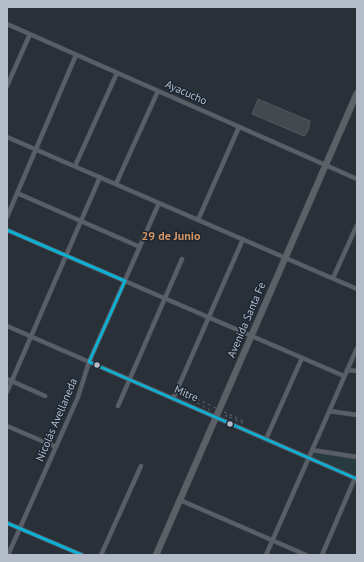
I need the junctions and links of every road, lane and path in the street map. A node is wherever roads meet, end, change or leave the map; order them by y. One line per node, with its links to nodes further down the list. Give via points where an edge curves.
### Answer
1 (7, 24): 2 (street, Ayacucho)
2 (30, 34): 3 (street, Ayacucho); 5 (street)
3 (76, 55): 4 (street, Ayacucho); 10 (street)
4 (117, 73): 6 (street, Ayacucho); 12 (street)
5 (7, 86)
6 (158, 91): 8 (street, Ayacucho); 15 (street)
7 (357, 93): 11 (main road, Avenida Santa Fe)
8 (239, 127): 11 (street, Ayacucho); 19 (street)
9 (7, 137): 10 (street)
10 (36, 149): 12 (street); 16 (street)
11 (326, 164): 14 (street, Ayacucho); 26 (main road, Avenida Santa Fe)
12 (75, 166): 13 (street)
13 (100, 177): 15 (street); 20 (street)
14 (357, 178)
15 (116, 184): 17 (street)
16 (17, 193): 18 (street); 20 (street)
17 (159, 203): 19 (street); 24 (street, Nicolás Avellaneda)
18 (7, 216)
19 (198, 220): 23 (street)
20 (81, 221): 24 (street); 25 (street)
21 (357, 225): 28 (street)
22 (7, 230): 25 (street)
23 (243, 239): 26 (street); 32 (street)
24 (140, 247): 29 (street, Nicolás Avellaneda)
25 (66, 256): 29 (street); 35 (street)
26 (285, 258): 28 (street); 34 (main road, Avenida Santa Fe)
27 (182, 259): 31 (street)
28 (333, 278): 30 (street)
29 (125, 281): 31 (street); 38 (street, Nicolás Avellaneda)
30 (357, 289)
31 (165, 299): 32 (street); 43 (street)
32 (208, 317): 34 (street); 46 (street)
33 (7, 326): 35 (street, Mitre)
34 (251, 336): 37 (street); 51 (main road, Avenida Santa Fe)
35 (31, 337): 38 (street, Mitre); 42 (street)
36 (357, 348): 39 (street)
37 (302, 358): 41 (street); 54 (street)
38 (89, 362): 43 (street, Mitre); 55 (street, Nicolás Avellaneda, via 78,397)
39 (347, 370): 40 (street); 41 (street)
40 (357, 371)
41 (344, 376): 48 (street)
42 (9, 380): 44 (street); 45 (street)
43 (130, 380): 46 (street, Mitre); 47 (street)
44 (7, 392)
45 (45, 396)
46 (173, 399): 49 (street, Mitre)
47 (118, 406)
48 (329, 411): 50 (street); 56 (street)
49 (208, 414): 51 (street, Mitre); 52 (path, bridge, via 210,409 195,402 196,399 243,421 242,423 226,416)
50 (357, 416)
51 (216, 417): 52 (street, Mitre); 61 (main road, Avenida Santa Fe)
52 (225, 421): 54 (street, Mitre)
53 (7, 426): 55 (street)
54 (266, 439): 58 (street, Mitre)
55 (56, 447): 63 (street, Nicolás Avellaneda)
56 (312, 450): 57 (street); 58 (street)
57 (357, 457)
58 (308, 458): 60 (street, Mitre); 64 (street)
59 (141, 466): 67 (street)
60 (356, 478): 71 (street)
61 (180, 500): 64 (street); 68 (main road, Avenida Santa Fe)
62 (7, 522): 63 (street)
63 (19, 528): 65 (street); 66 (street, Nicolás Avellaneda)
64 (272, 540): 69 (street); 70 (street)
65 (79, 554)
66 (8, 555)
67 (101, 555)
68 (156, 555)
69 (266, 555)
70 (306, 555)
71 (322, 555)

